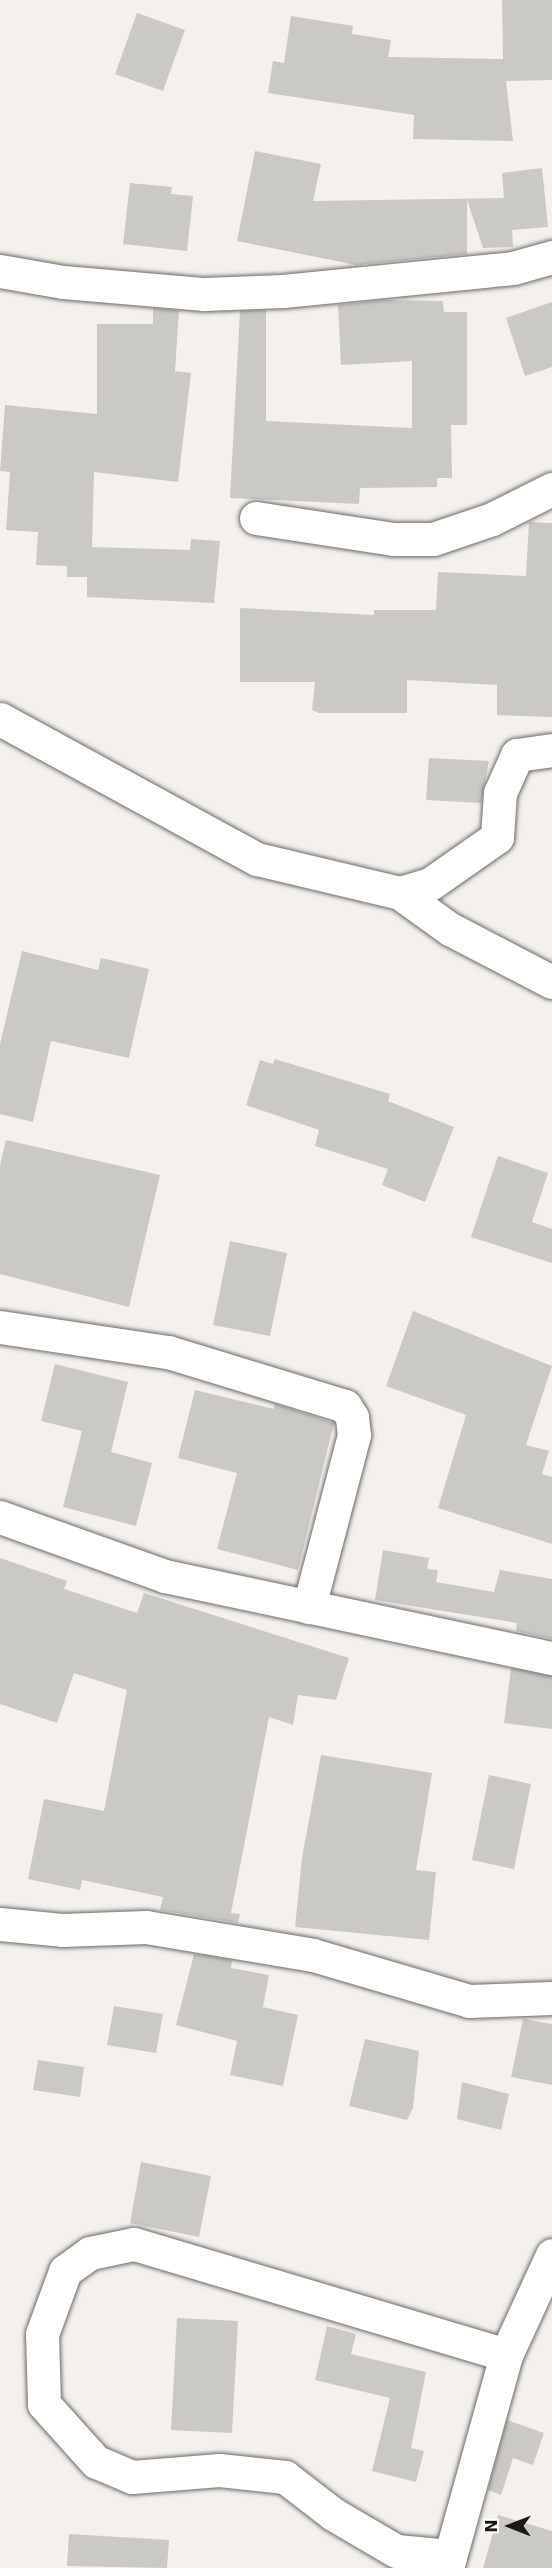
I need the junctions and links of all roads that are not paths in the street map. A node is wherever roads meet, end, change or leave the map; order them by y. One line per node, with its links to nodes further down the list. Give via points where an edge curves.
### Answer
1 (552, 257): 2 (street, via 513,268 283,291 204,294 63,282)
2 (0, 271)
3 (552, 489): 4 (street, via 492,519 433,539 393,539)
4 (256, 518)
5 (0, 718): 7 (street, via 257,859)
6 (552, 750): 7 (street, via 517,756 500,793 497,837 430,884)
7 (400, 893): 8 (street, via 450,929)
8 (552, 982)
9 (0, 1327): 11 (street, via 168,1352 345,1406 352,1417 354,1436)
10 (0, 1516): 11 (street, via 165,1576)
11 (309, 1607): 12 (street)
12 (552, 1658)
13 (0, 1924): 14 (street, via 62,1930 146,1927 314,1955 469,2001)
14 (552, 1998)
15 (550, 2264): 16 (street)
16 (506, 2355): 17 (street); 17 (street, via 134,2244 90,2253 65,2271 42,2334 44,2404 96,2462 132,2476 219,2469 285,2476 333,2514 396,2551)
17 (448, 2562)

